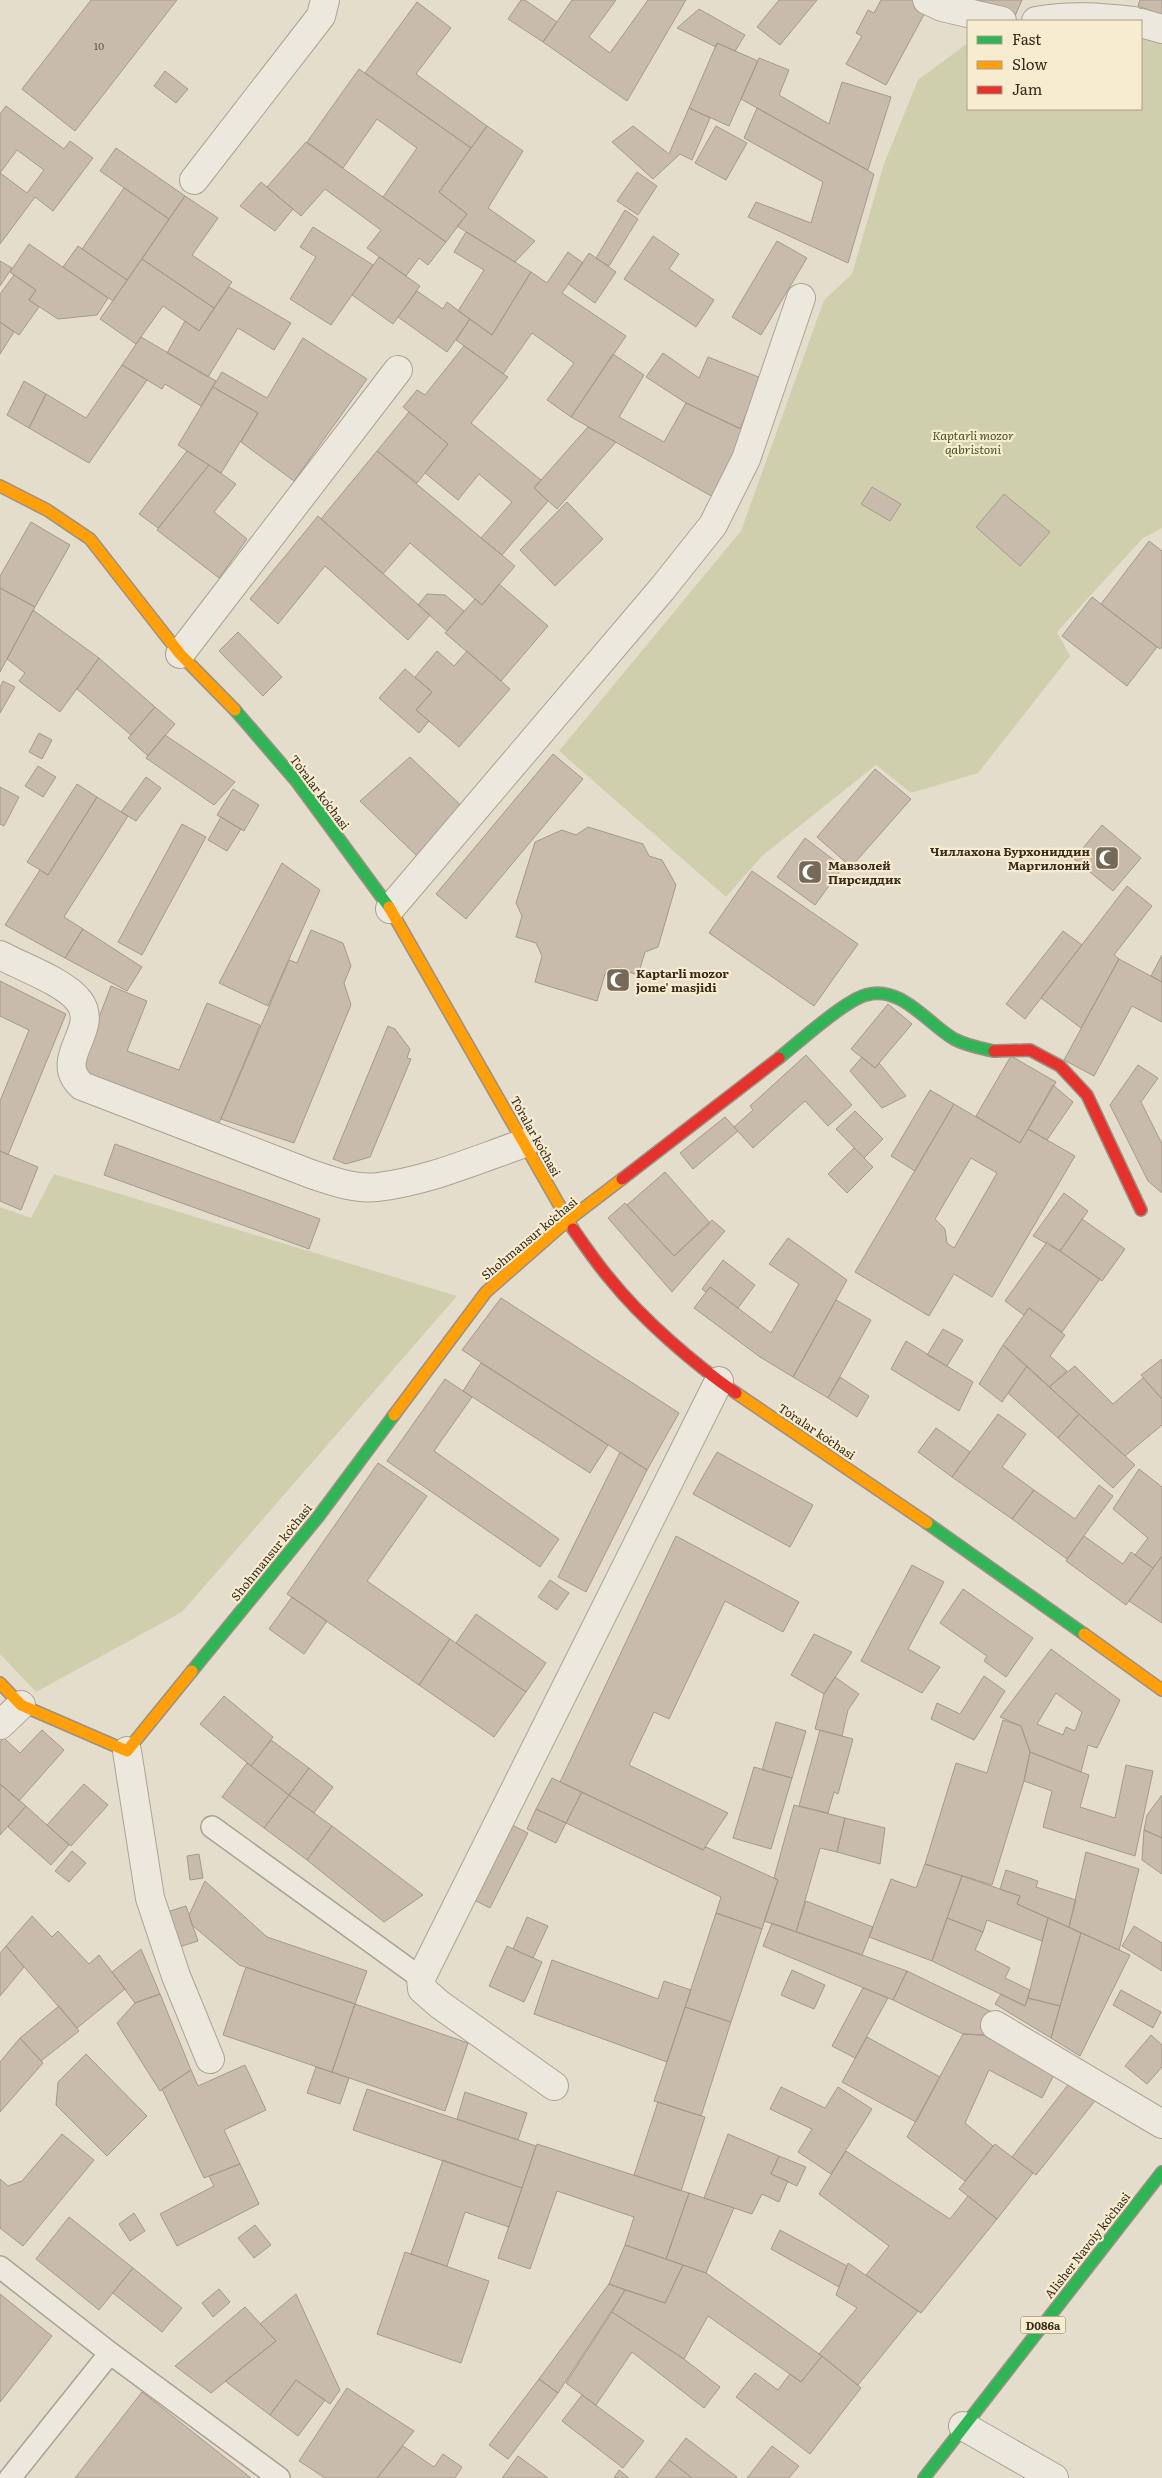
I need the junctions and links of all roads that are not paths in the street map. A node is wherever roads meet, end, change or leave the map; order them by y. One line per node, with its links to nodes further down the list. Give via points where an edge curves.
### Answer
1 (325, 0): 8 (street, via 321,16)
2 (934, 3): 3 (street)
3 (998, 20)
4 (1041, 20): 5 (street, via 1093,16)
5 (1125, 20)
6 (1142, 23): 7 (street)
7 (1162, 29)
8 (194, 180)
9 (801, 298): 13 (street, via 746,459 713,525 656,597)
10 (398, 370): 12 (street)
11 (0, 486): 12 (street, Toʻralar koʻchasi, via 47,510 90,539)
12 (180, 654): 13 (street, Toʻralar koʻchasi, via 241,717 297,782)
13 (390, 909): 15 (street, Toʻralar koʻchasi)
14 (0, 955): 15 (street, via 59,986 80,1002 85,1020 70,1067 74,1079 82,1086 311,1174 342,1184 377,1187 428,1177)
15 (525, 1143): 17 (street, Toʻralar koʻchasi)
16 (1141, 1210): 17 (street, Shohmansur koʻchasi, via 1087,1095 1060,1066 1030,1050 1002,1052 969,1046 954,1039 898,997 873,993 850,1003)
17 (568, 1221): 18 (street, Toʻralar koʻchasi, via 610,1280 654,1325); 23 (street, Shohmansur koʻchasi, via 486,1292 318,1518)
18 (719, 1381): 20 (street, Toʻralar koʻchasi, via 932,1526); 25 (street)
19 (0, 1683): 21 (street)
20 (1162, 1690)
21 (21, 1705): 22 (street); 23 (street)
22 (0, 1725)
23 (127, 1751): 27 (street, via 150,1898 176,1976)
24 (212, 1827): 25 (lane)
25 (420, 1978): 28 (street, via 422,1989 438,2004)
26 (996, 2025): 29 (street)
27 (210, 2059)
28 (554, 2086)
29 (1162, 2124)
30 (1162, 2172): 33 (street, Alisher Navoiy koʻchasi / D086a)
31 (0, 2267): 32 (lane)
32 (110, 2353): 34 (lane); 35 (lane)
33 (964, 2426): 36 (street, Alisher Navoiy koʻchasi / D086a); 37 (street)
34 (10, 2478)
35 (279, 2478)
36 (924, 2478)
37 (1054, 2478)

